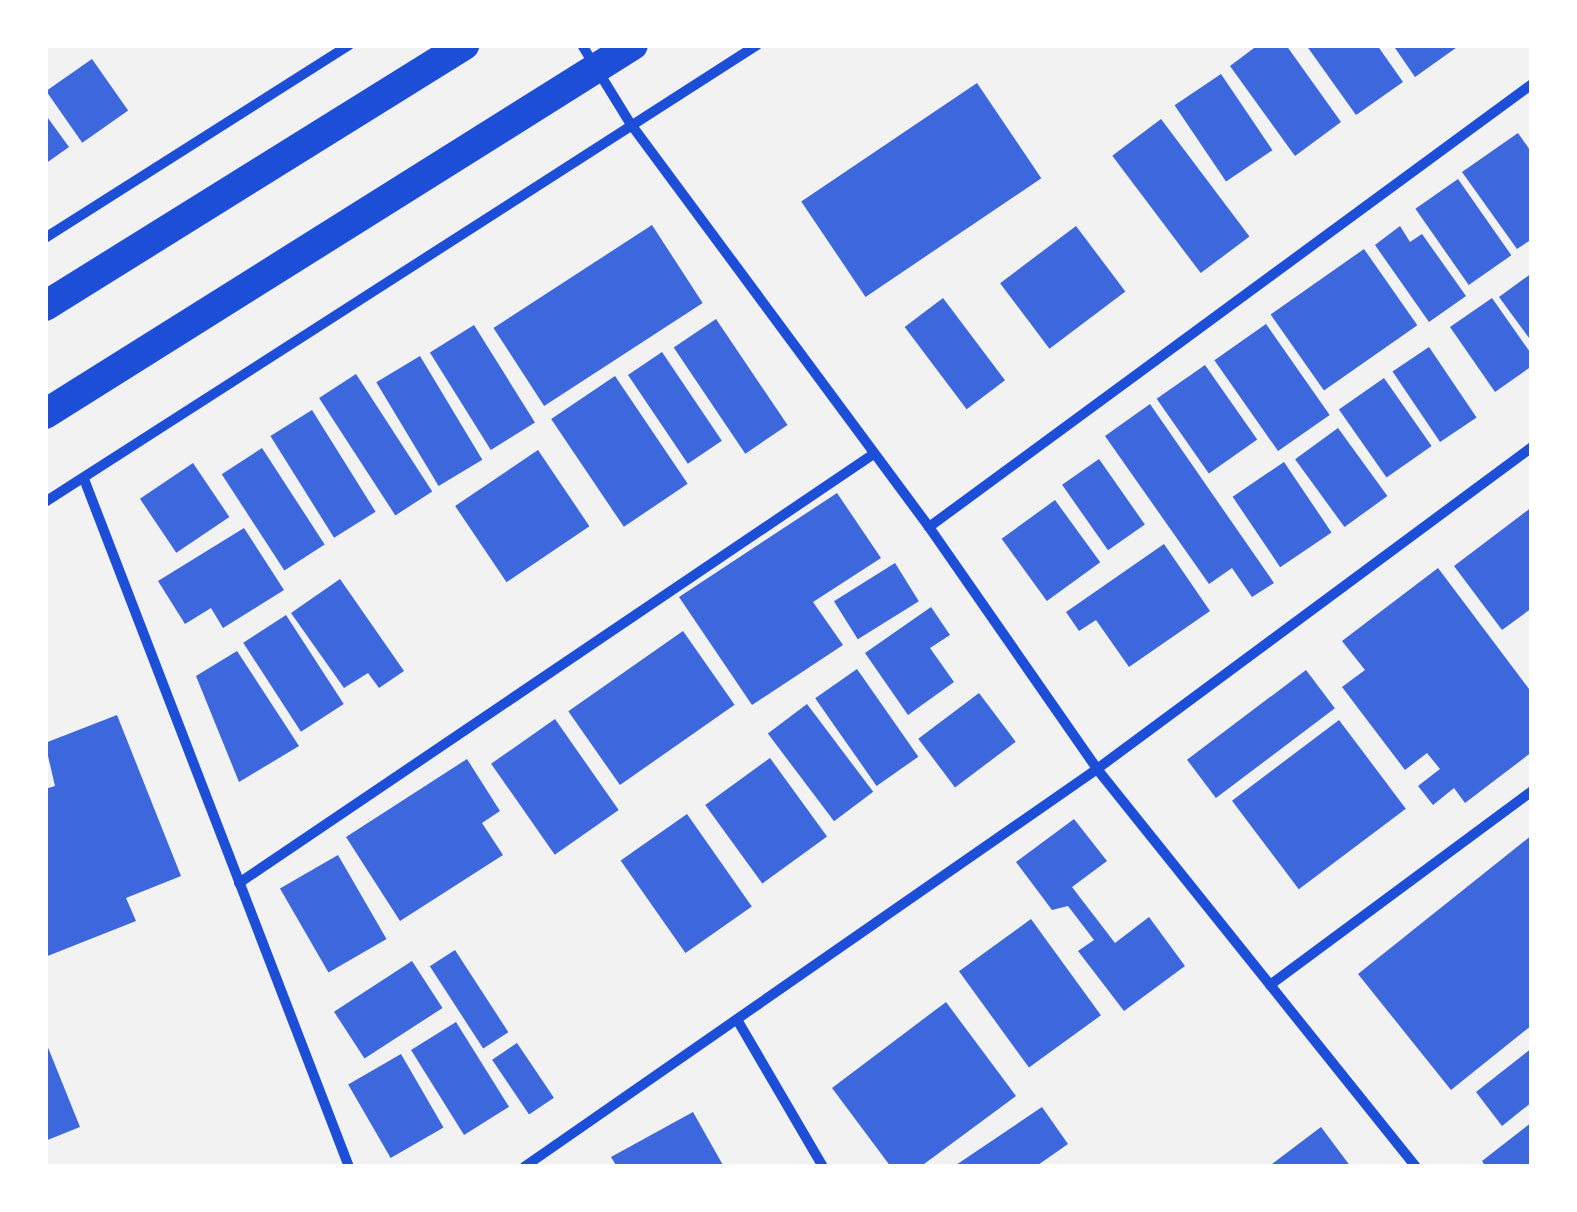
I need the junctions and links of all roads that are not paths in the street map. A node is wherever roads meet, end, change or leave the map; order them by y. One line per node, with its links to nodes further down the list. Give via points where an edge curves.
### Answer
1 (349, 45): 8 (street)
2 (464, 45): 9 (highway)
3 (582, 45): 7 (street)
4 (633, 45): 10 (highway)
5 (756, 45): 7 (street)
6 (1532, 84): 15 (street)
7 (630, 123): 12 (street); 13 (street)
8 (45, 238)
9 (45, 306)
10 (45, 414)
11 (1532, 447): 16 (street)
12 (872, 455): 15 (street); 18 (street)
13 (84, 479): 14 (street); 18 (street)
14 (45, 502)
15 (929, 527): 16 (street)
16 (1096, 769): 19 (street); 20 (street)
17 (1532, 791): 19 (street)
18 (239, 883): 21 (street)
19 (1270, 985): 24 (street)
20 (739, 1023): 22 (street); 23 (street)
21 (349, 1167)
22 (524, 1167)
23 (823, 1167)
24 (1416, 1167)

